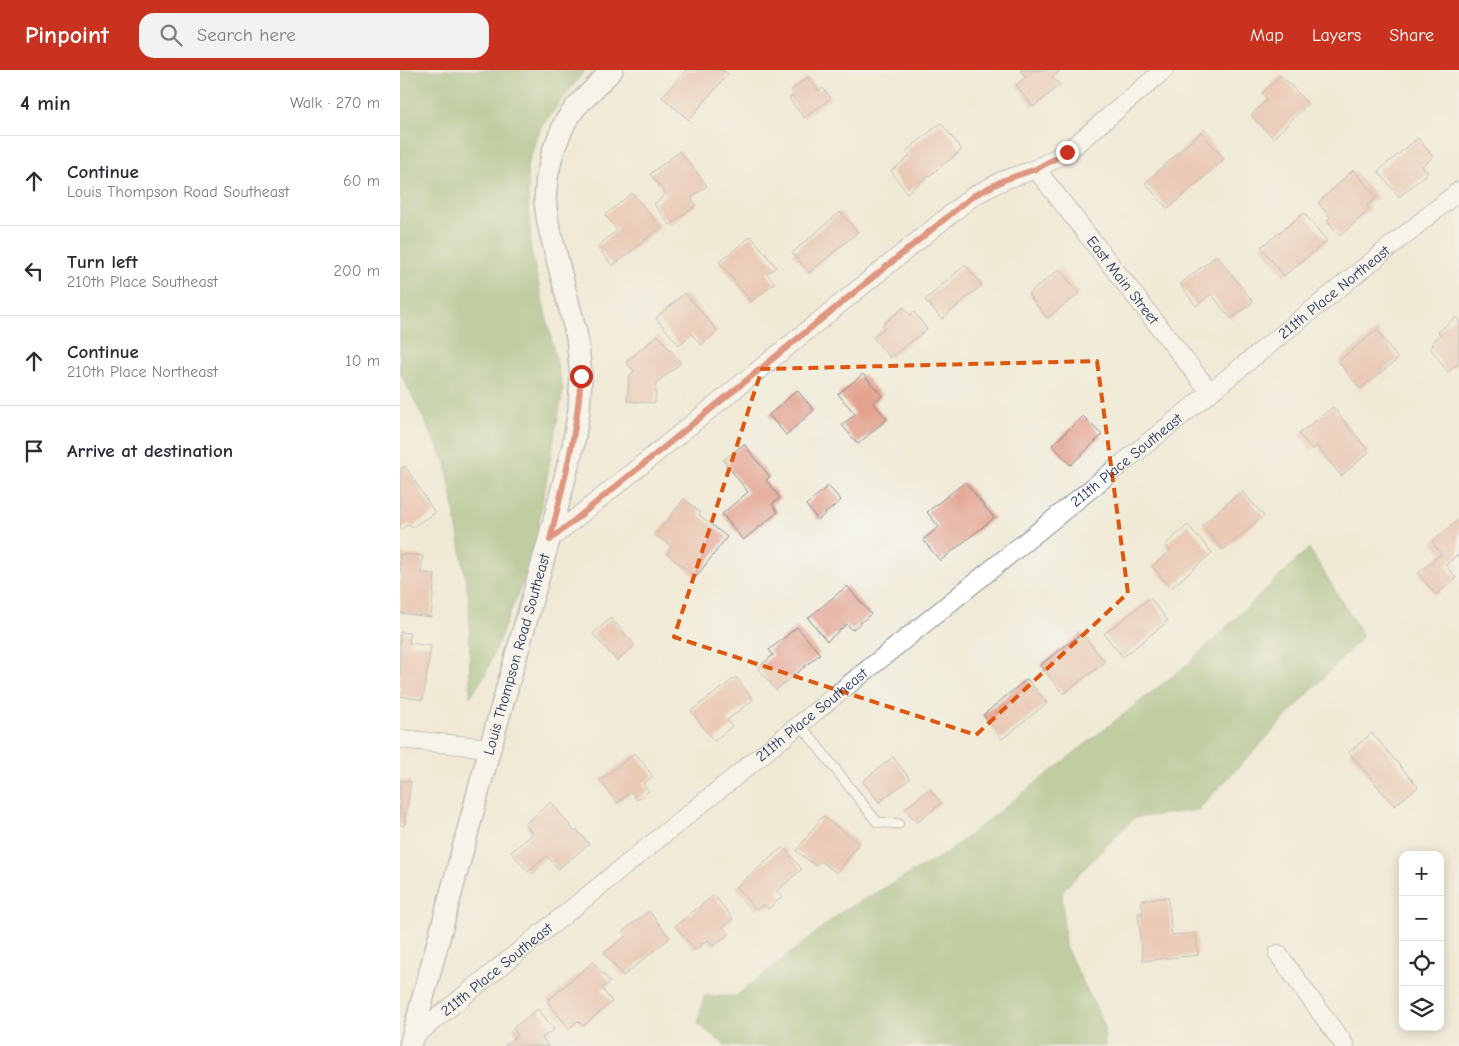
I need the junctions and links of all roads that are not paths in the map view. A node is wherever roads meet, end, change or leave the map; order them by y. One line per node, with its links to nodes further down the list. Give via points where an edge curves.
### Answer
1 (612, 70): 6 (street, Louis Thompson Road Southeast, via 565,122 547,177 545,201 548,223 577,337 581,376 573,446)
2 (1164, 70): 3 (street, via 1067,152)
3 (1036, 169): 5 (street, East Main Street); 6 (street, via 973,196)
4 (1459, 191): 5 (street, 211th Place Northeast)
5 (1210, 392): 7 (street, 211th Place Southeast)
6 (550, 540): 9 (street, Louis Thompson Road Southeast)
7 (800, 724): 10 (lane, via 877,822); 12 (street, 211th Place Southeast)
8 (400, 738): 9 (street)
9 (490, 748): 12 (street, Louis Thompson Road Southeast)
10 (899, 824)
11 (1278, 954): 13 (street)
12 (411, 1042)
13 (1345, 1046)

